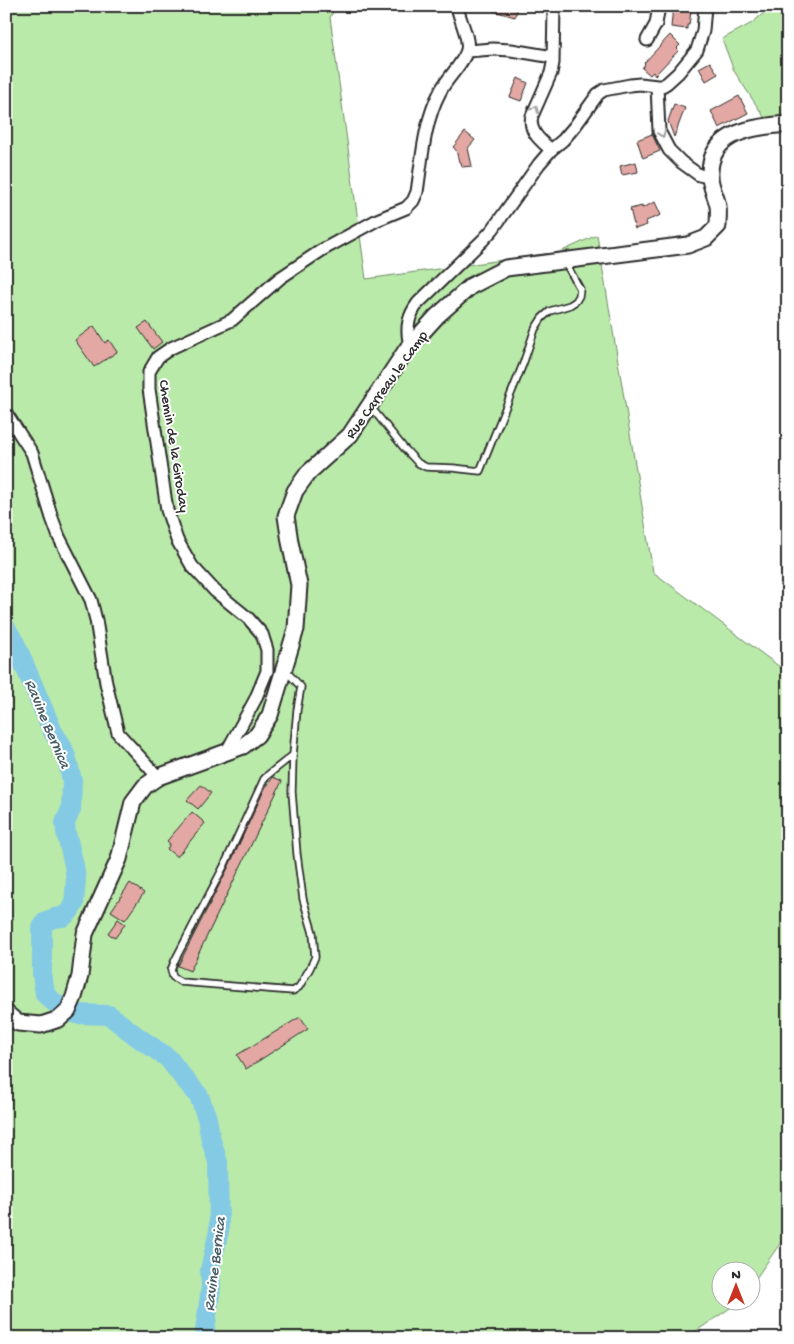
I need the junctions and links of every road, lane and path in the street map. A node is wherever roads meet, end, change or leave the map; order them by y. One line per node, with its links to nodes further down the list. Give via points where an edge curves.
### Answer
1 (457, 6): 6 (street, via 468,43)
2 (554, 6): 7 (street)
3 (659, 6): 5 (street, via 656,24)
4 (705, 6): 8 (street, via 703,31 696,50 667,83)
5 (646, 40)
6 (467, 51): 7 (street, via 511,50); 17 (street, Chemin de la Giroday, via 440,92 428,122 413,201 406,208 322,250 280,278 232,320 171,348 158,358 149,372 167,510 177,540 192,566 262,634 267,650 266,671 255,700)
7 (553, 57): 10 (street, one-way to 7, via 530,122 551,73)
8 (656, 86): 10 (street, via 640,84 604,90); 11 (street, one-way to 11, via 659,131 669,150 699,175)
9 (788, 124): 11 (main road, via 733,134 719,145 710,162)
10 (550, 150): 13 (street, via 493,229 410,313 407,334)
11 (709, 177): 12 (main road, Rue Carreau le Camp, via 718,206 718,226 706,238 688,245)
12 (564, 261): 13 (main road, Rue Carreau le Camp, via 506,268 471,286); 14 (lane, via 580,289 579,296 570,305 550,311 534,328 480,471 426,466 418,462)
13 (412, 343): 14 (main road, Rue Carreau le Camp)
14 (370, 406): 16 (main road, Rue Carreau le Camp, via 350,435 294,490 286,516 299,584 296,629)
15 (6, 413): 19 (street, via 32,453 59,537 91,600 118,733)
16 (284, 668): 17 (main road, Rue Carreau le Camp, via 270,715 257,735 243,746); 18 (lane, via 301,687)
17 (227, 751): 19 (main road, Rue Carreau le Camp)
18 (293, 754): 18 (lane, via 292,792 297,854 314,944 315,957 310,968 299,988 293,991 181,982 173,977 171,970 175,960 264,779)
19 (158, 777): 20 (main road, Rue Carreau le Camp, via 145,786 133,802 119,859 85,934 80,976 68,1011 59,1019 41,1025 18,1023)
20 (6, 1013)

